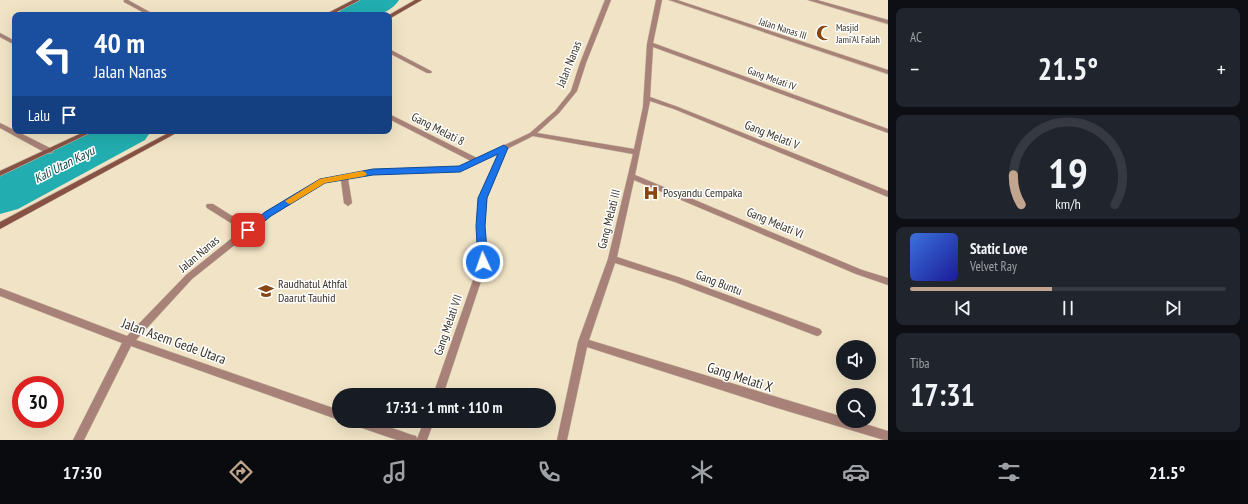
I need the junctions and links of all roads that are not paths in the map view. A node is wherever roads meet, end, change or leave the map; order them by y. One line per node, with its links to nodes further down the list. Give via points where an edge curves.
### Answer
1 (357, 0): 9 (street)
2 (419, 0): 10 (street)
3 (608, 0): 26 (street, Jalan Nanas, via 574,91 557,112)
4 (659, 0): 14 (street, Gang Melati III)
5 (672, 0): 17 (street, Jalan Nanas III)
6 (811, 0): 11 (street)
7 (126, 1): 8 (street)
8 (146, 12)
9 (332, 12)
10 (392, 15)
11 (888, 22)
12 (0, 35): 13 (street)
13 (12, 41)
14 (650, 44): 18 (street, Gang Melati III); 22 (street, Gang Melati IV)
15 (392, 53): 16 (street)
16 (429, 72)
17 (888, 72)
18 (646, 98): 29 (street, Gang Melati III); 34 (street, Gang Melati V)
19 (392, 118): 30 (street, Gang Melati 8)
20 (0, 125): 21 (street)
21 (12, 131)
22 (888, 131)
23 (17, 134): 28 (street)
24 (84, 134): 28 (street)
25 (171, 134): 37 (street)
26 (532, 134): 27 (street, Jalan Nanas); 29 (street)
27 (504, 148): 30 (street, Jalan Nanas); 45 (street, Gang Melati VII, via 483,198 480,226 483,262)
28 (49, 151): 31 (street)
29 (636, 152): 32 (street, Gang Melati III)
30 (477, 161): 33 (street, Jalan Nanas, via 460,169 373,172)
31 (0, 174)
32 (631, 176): 39 (street, Gang Melati III); 40 (street, Gang Melati VI)
33 (344, 177): 35 (street); 38 (street, Jalan Nanas, via 323,181 268,214)
34 (888, 194)
35 (348, 203)
36 (210, 206): 38 (street)
37 (0, 226)
38 (248, 230): 43 (street, Jalan Nanas, via 189,277)
39 (612, 259): 42 (street, Gang Buntu, via 678,280); 44 (street, Gang Melati III)
40 (888, 282)
41 (0, 292): 43 (street, Jalan Asem Gede Utara)
42 (816, 332)
43 (129, 341): 46 (street, Jalan Asem Gede Utara); 50 (street, Jalan Nanas)
44 (583, 342): 49 (street, Gang Melati X); 53 (street, Gang Melati III)
45 (440, 388)
46 (332, 413)
47 (377, 428): 51 (street)
48 (426, 428): 52 (street)
49 (888, 436)
50 (78, 440)
51 (412, 440)
52 (422, 440)
53 (562, 440)

